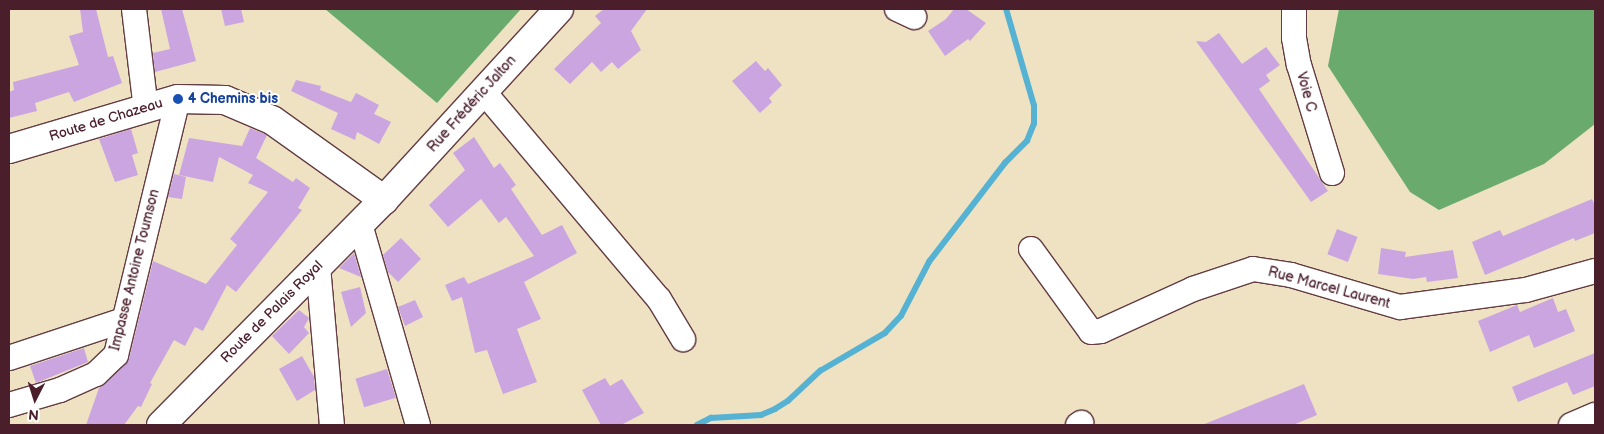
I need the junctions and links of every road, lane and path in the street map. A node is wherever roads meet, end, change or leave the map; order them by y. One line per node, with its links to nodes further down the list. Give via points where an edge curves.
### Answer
1 (134, 9): 6 (street)
2 (559, 9): 4 (main road, Rue Frédéric Jalton)
3 (1294, 9): 8 (street, Voie C, via 1294,38 1299,65)
4 (483, 91): 9 (main road, Rue Frédéric Jalton); 15 (street, via 658,299)
5 (178, 99): 6 (main road, Route de Chazeau); 9 (main road, Route de Chazeau, via 202,97 246,106 272,120); 14 (street, Impasse Antoine Toumson)
6 (146, 109): 7 (main road, Route de Chazeau)
7 (9, 150)
8 (1332, 173)
9 (384, 200): 10 (main road, Route de Palais Royal)
10 (360, 224): 12 (main road, Route de Palais Royal); 21 (street)
11 (1031, 249): 13 (street, Rue Marcel Laurent, via 1087,330 1102,331 1193,289 1253,268 1290,275 1400,307 1526,290)
12 (318, 266): 19 (main road, Route de Palais Royal); 20 (street)
13 (1595, 271)
14 (124, 320): 16 (street); 17 (street, Impasse Antoine Toumson, via 116,355 96,374 60,390)
15 (683, 339)
16 (9, 358)
17 (9, 405)
18 (1595, 415): 22 (street)
19 (161, 425)
20 (332, 425)
21 (418, 425)
22 (1571, 425)

